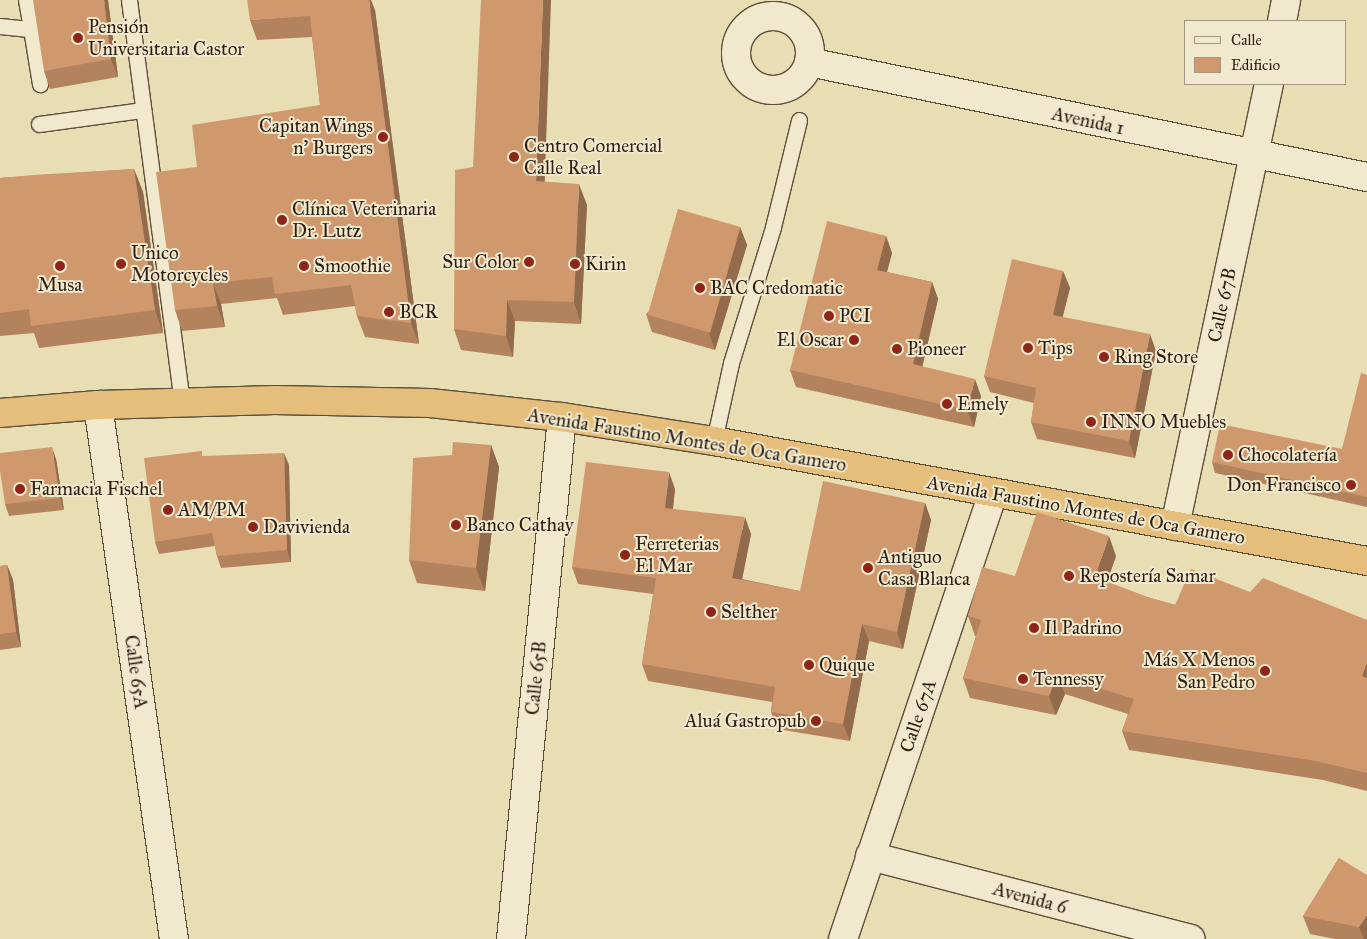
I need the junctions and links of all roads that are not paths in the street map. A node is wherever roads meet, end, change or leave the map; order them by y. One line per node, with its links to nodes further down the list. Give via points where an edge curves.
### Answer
1 (26, 0): 6 (lane)
2 (129, 0): 10 (lane)
3 (1286, 0): 4 (street)
4 (1282, 20)
5 (0, 26): 6 (lane)
6 (30, 29): 8 (lane)
7 (809, 62): 13 (street, Avenida 1)
8 (40, 84)
9 (1269, 85): 13 (street, Calle 67B)
10 (143, 110): 12 (lane); 15 (lane)
11 (799, 120): 19 (lane, via 773,227 731,363)
12 (39, 124)
13 (1254, 156): 14 (street, Avenida 1); 21 (street, Calle 67B)
14 (1367, 178)
15 (182, 402): 16 (highway, Avenida Faustino Montes de Oca Gamero); 18 (highway, Avenida Faustino Montes de Oca Gamero, via 430,403)
16 (98, 404): 17 (highway, Avenida Faustino Montes de Oca Gamero); 24 (street, Calle 65A)
17 (0, 413)
18 (562, 417): 19 (highway, Avenida Faustino Montes de Oca Gamero); 25 (street, Calle 65B)
19 (714, 442): 20 (highway, Avenida Faustino Montes de Oca Gamero)
20 (993, 492): 21 (highway, Avenida Faustino Montes de Oca Gamero); 23 (street, Calle 67A)
21 (1175, 526): 22 (highway, Avenida Faustino Montes de Oca Gamero)
22 (1367, 561)
23 (870, 856): 26 (street, Calle 67A); 27 (street, Avenida 6)
24 (174, 939)
25 (511, 939)
26 (843, 939)
27 (1190, 939)

